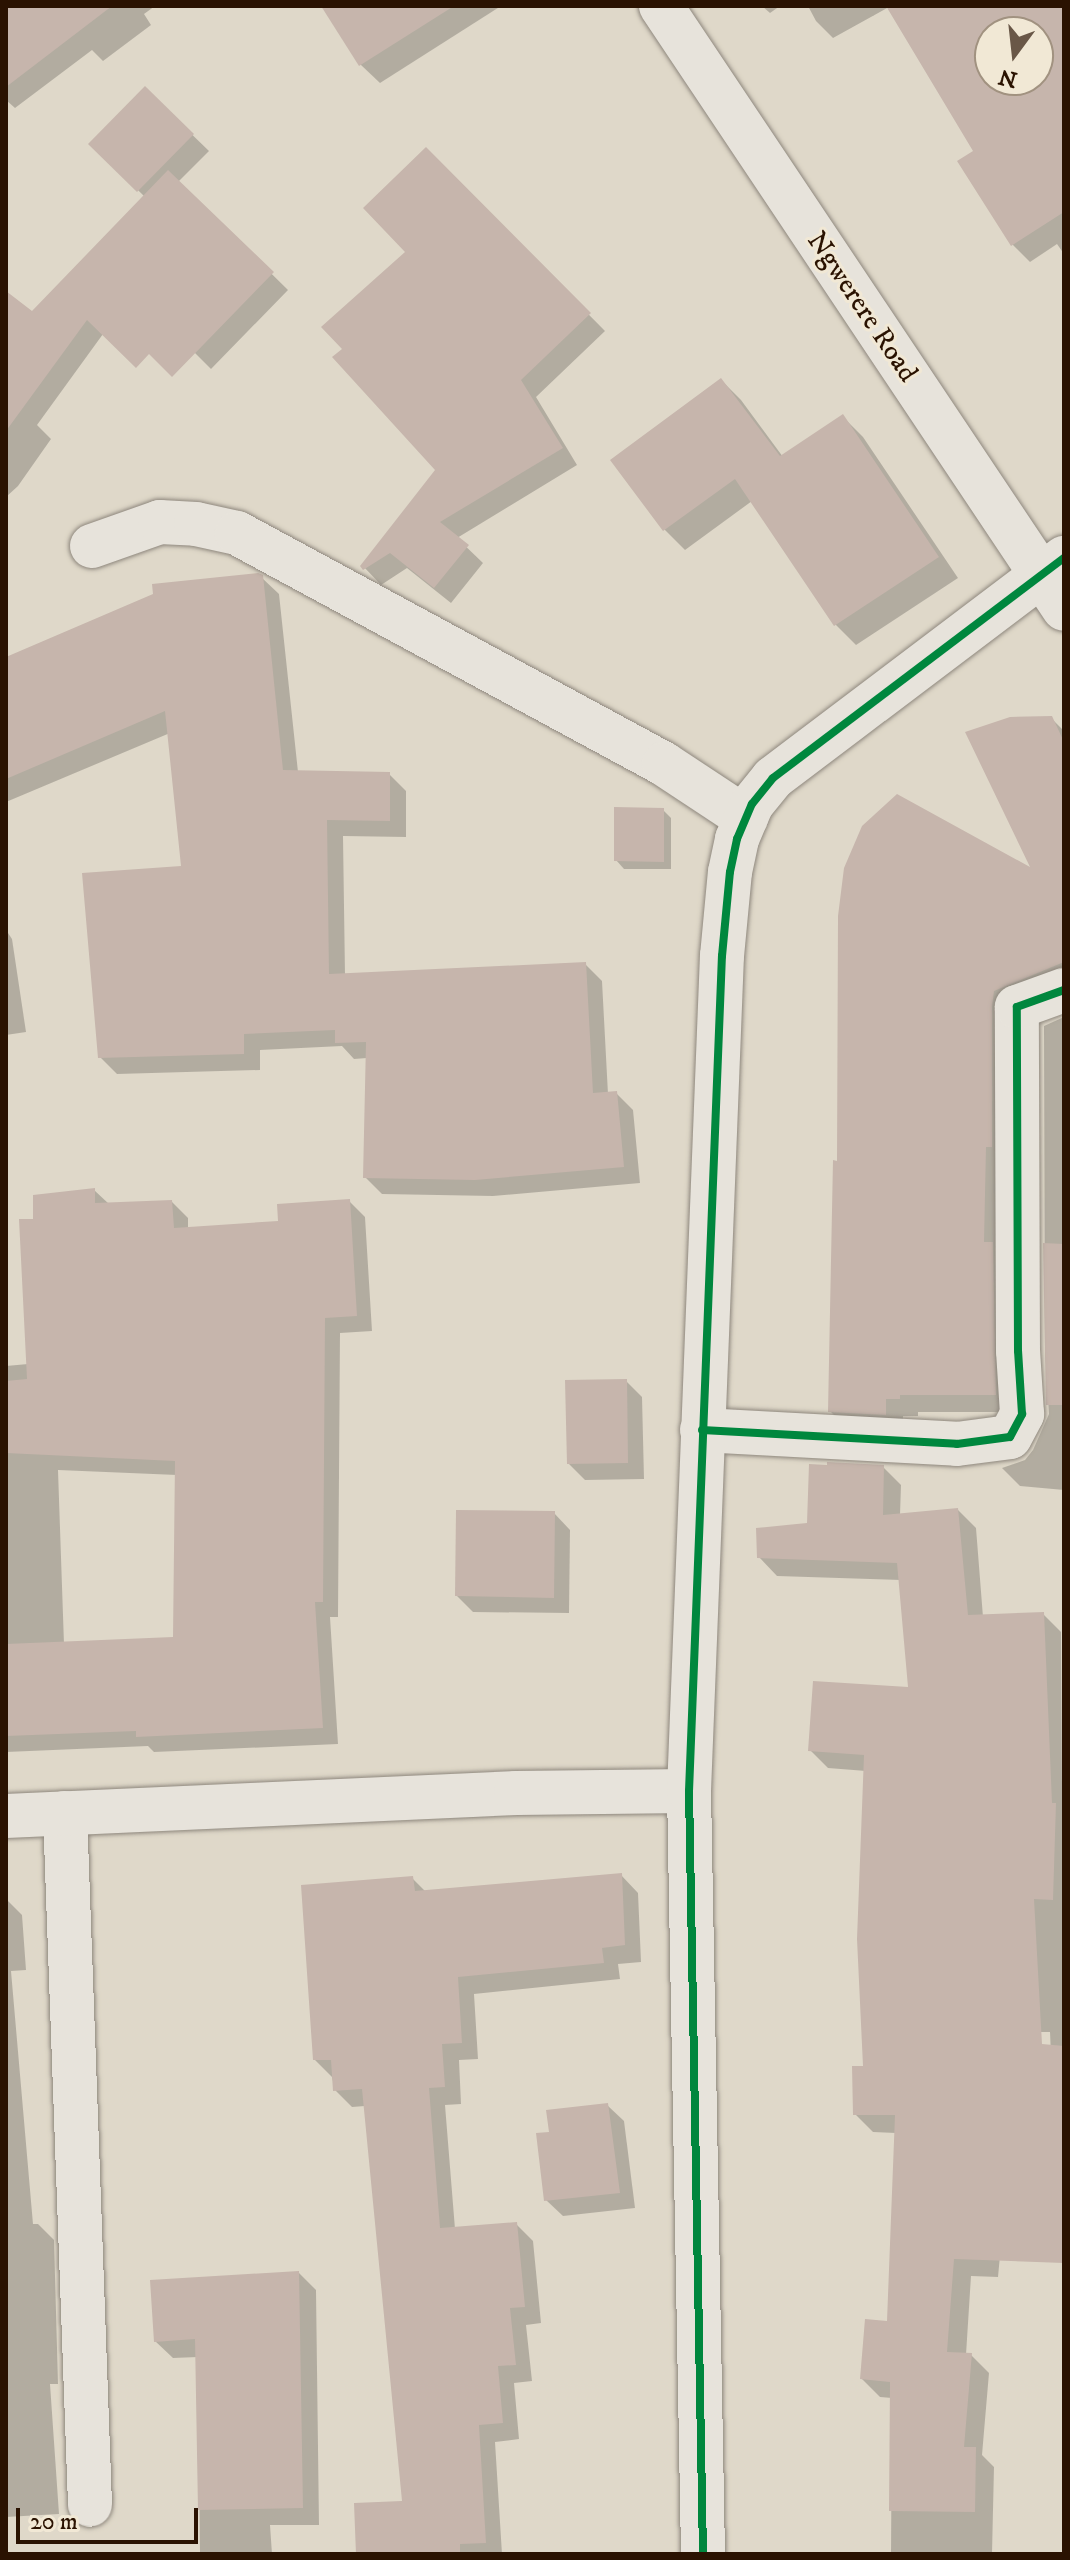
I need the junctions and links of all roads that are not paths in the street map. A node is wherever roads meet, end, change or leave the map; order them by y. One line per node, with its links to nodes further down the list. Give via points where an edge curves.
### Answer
1 (661, 6): 3 (street, Ngwerere Road)
2 (92, 546): 4 (street, via 160,522 237,533 664,764)
3 (1056, 580): 4 (street, via 773,778)
4 (746, 818): 6 (street, via 737,839 724,913)
5 (1064, 990): 6 (street, via 1017,1007 1022,1414 1010,1437 957,1444)
6 (702, 1430): 7 (street)
7 (689, 1791): 8 (street, via 516,1793); 11 (street)
8 (65, 1813): 9 (street); 10 (street)
9 (6, 1816)
10 (90, 2505)
11 (703, 2554)

